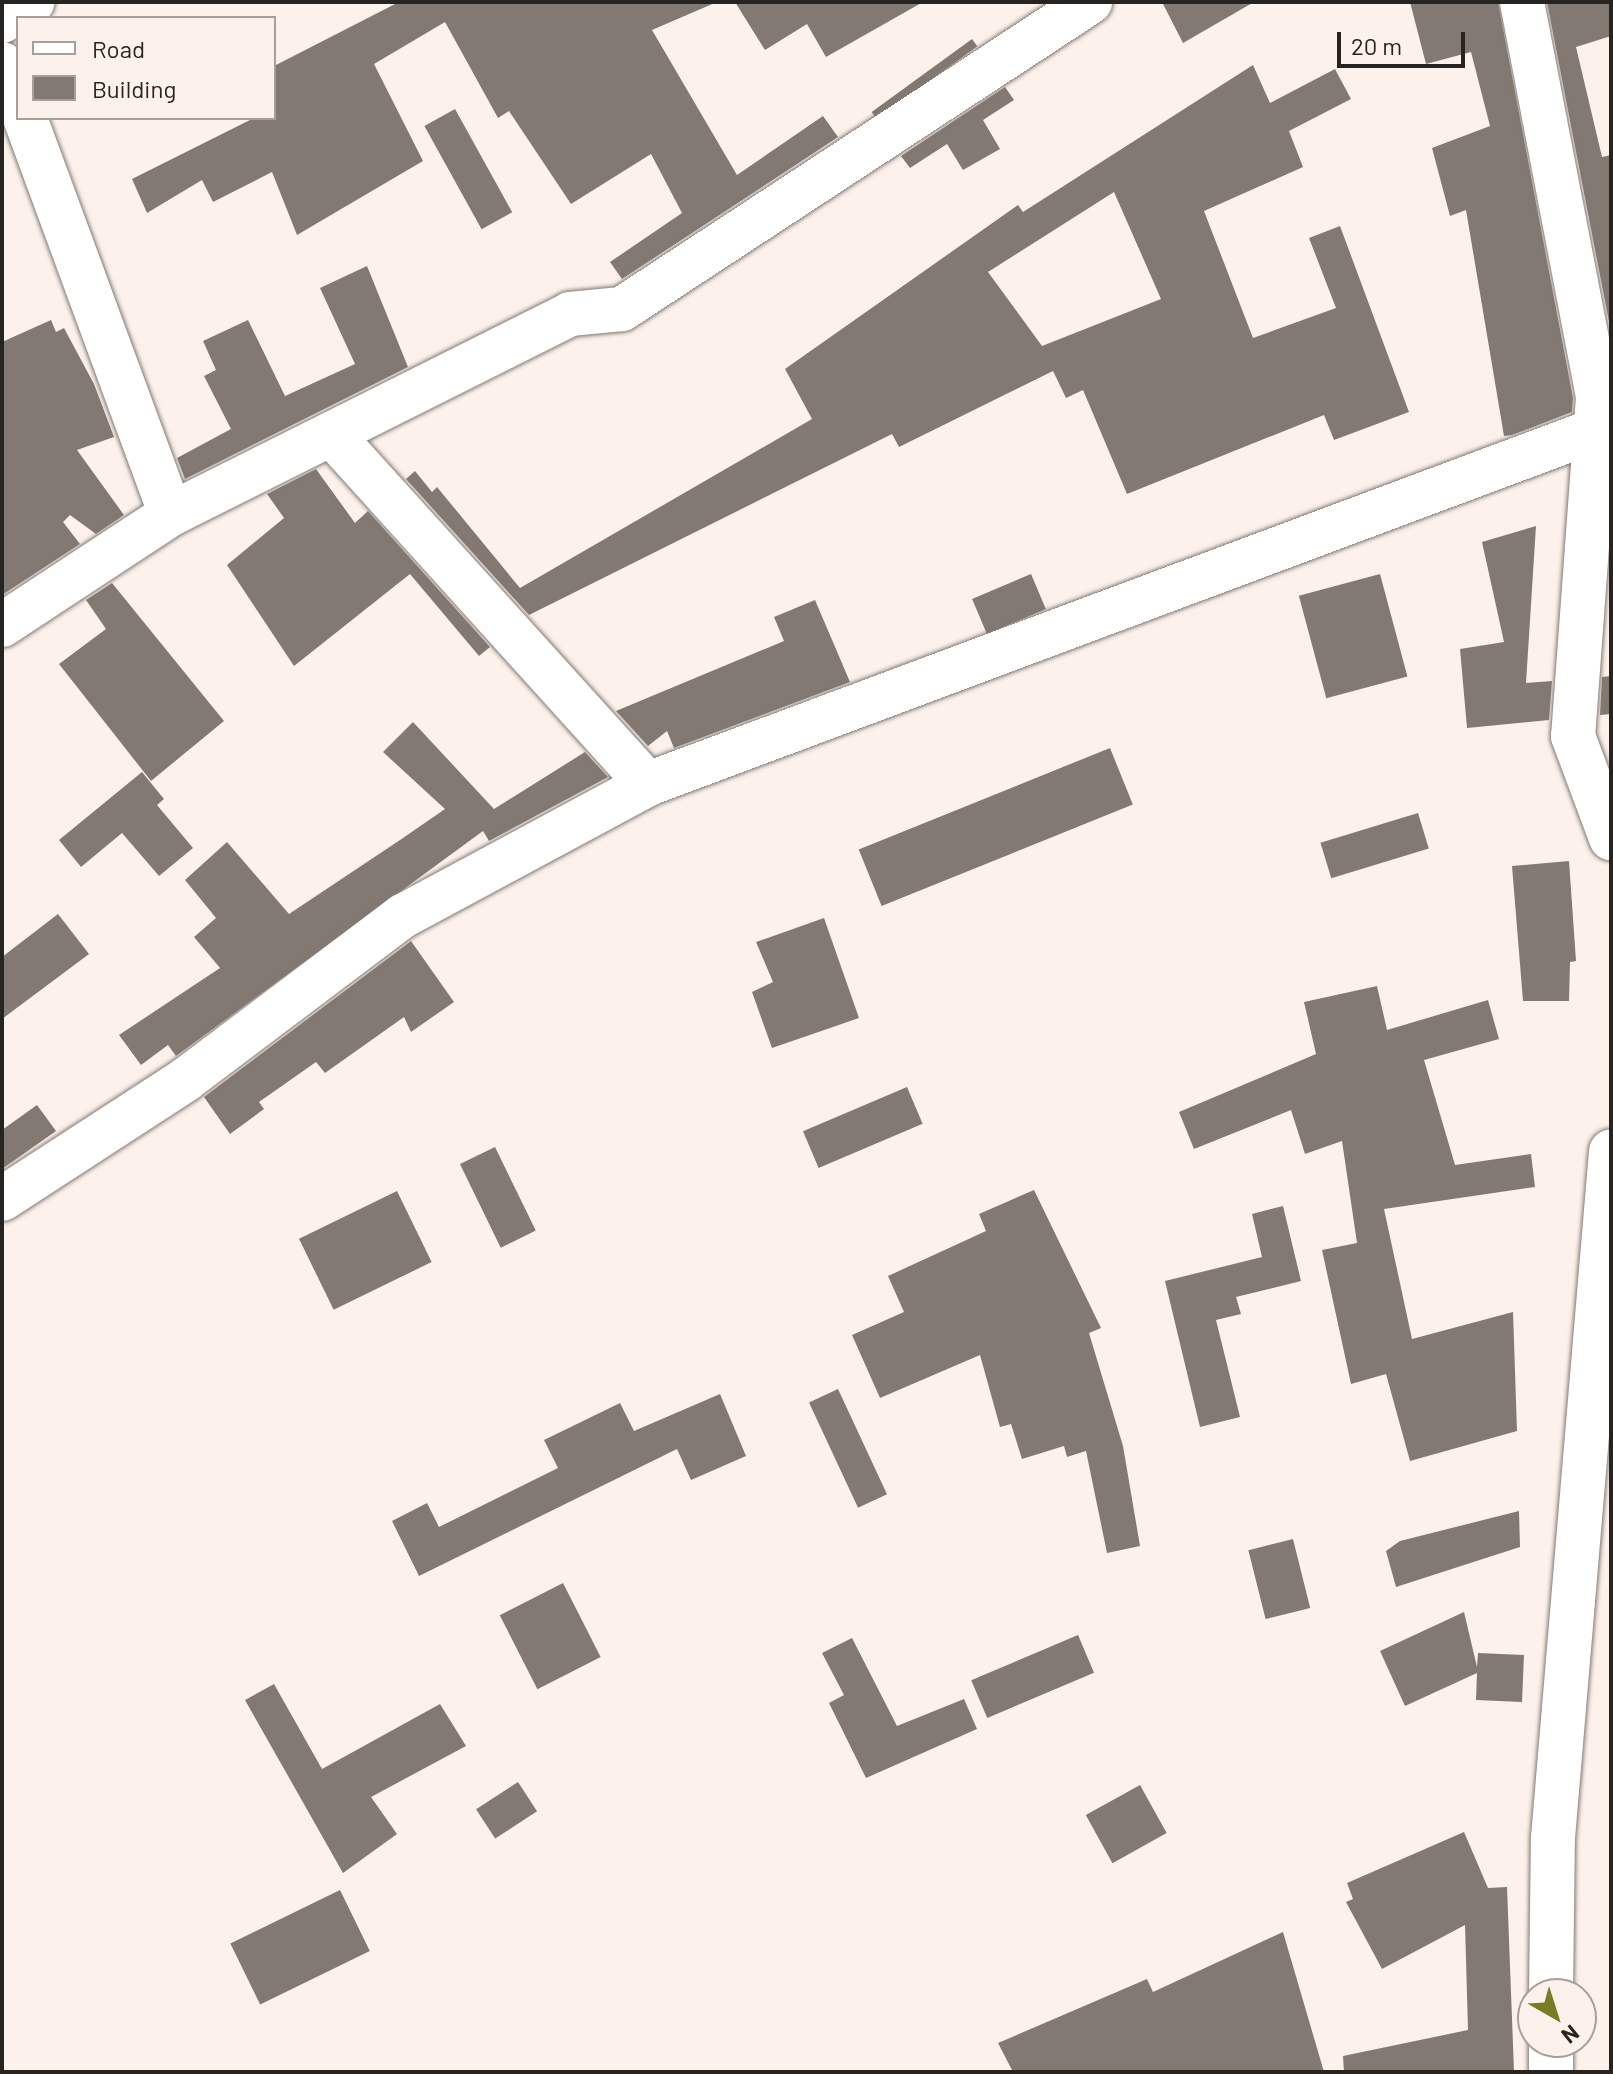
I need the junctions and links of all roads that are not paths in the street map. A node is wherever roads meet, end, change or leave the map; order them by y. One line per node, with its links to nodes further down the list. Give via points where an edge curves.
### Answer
1 (32, 2): 4 (street)
2 (1090, 2): 9 (street, via 622,309 570,314)
3 (1522, 2): 8 (street, via 1598,397)
4 (2, 21)
5 (2, 64): 6 (street)
6 (16, 114)
7 (18, 121): 10 (street)
8 (1596, 430): 12 (street); 13 (street, via 1573,736)
9 (334, 437): 10 (street); 12 (street)
10 (171, 514): 11 (street)
11 (2, 625)
12 (648, 784): 15 (street, via 403,916 185,1080)
13 (1608, 822)
14 (1611, 1151): 16 (street, via 1553,1838)
15 (2, 1199)
16 (1551, 1978)

